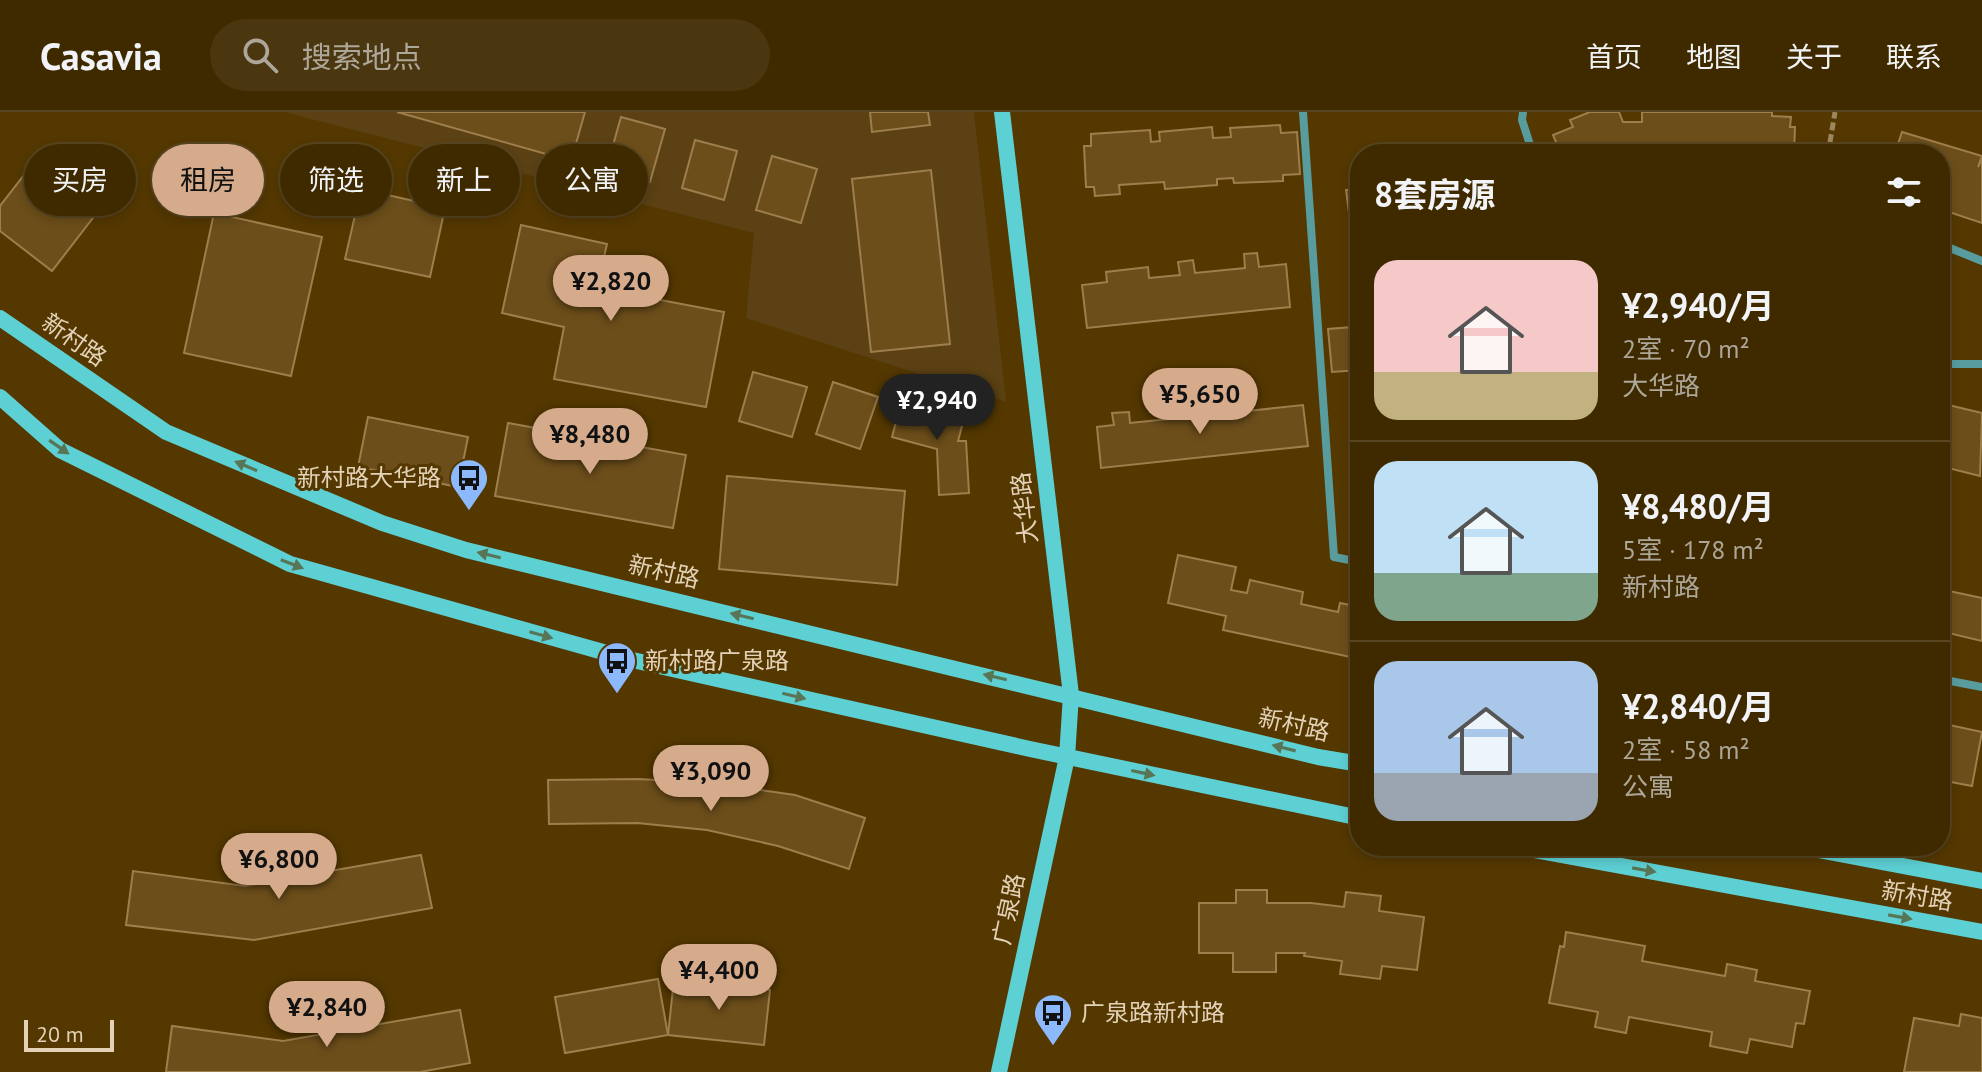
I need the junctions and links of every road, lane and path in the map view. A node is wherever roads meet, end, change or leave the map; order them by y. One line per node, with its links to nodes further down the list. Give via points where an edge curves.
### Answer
1 (1002, 112): 16 (main road, 大华路)
2 (1303, 112): 13 (street, via 1334,557)
3 (1523, 112): 5 (street)
4 (1835, 112): 6 (path)
5 (1530, 144)
6 (1830, 144)
7 (1950, 248): 8 (street)
8 (1982, 261)
9 (0, 318): 16 (main road, 新村路, one-way to 9, via 466,550 382,523 166,432)
10 (1950, 364): 11 (street)
11 (1982, 364)
12 (0, 397): 17 (main road, one-way to 17, via 60,450 290,564 628,659)
13 (1350, 560)
14 (1950, 681): 15 (street)
15 (1982, 687)
16 (1071, 695): 17 (main road, 大华路); 18 (main road, 新村路, one-way to 16)
17 (1067, 757): 19 (main road, one-way to 19); 24 (main road, 广泉路)
18 (1350, 762)
19 (1350, 816)
20 (1567, 856): 23 (main road, 新村路, one-way to 23)
21 (1850, 856): 22 (main road, 新村路)
22 (1982, 881)
23 (1982, 932)
24 (999, 1072)

